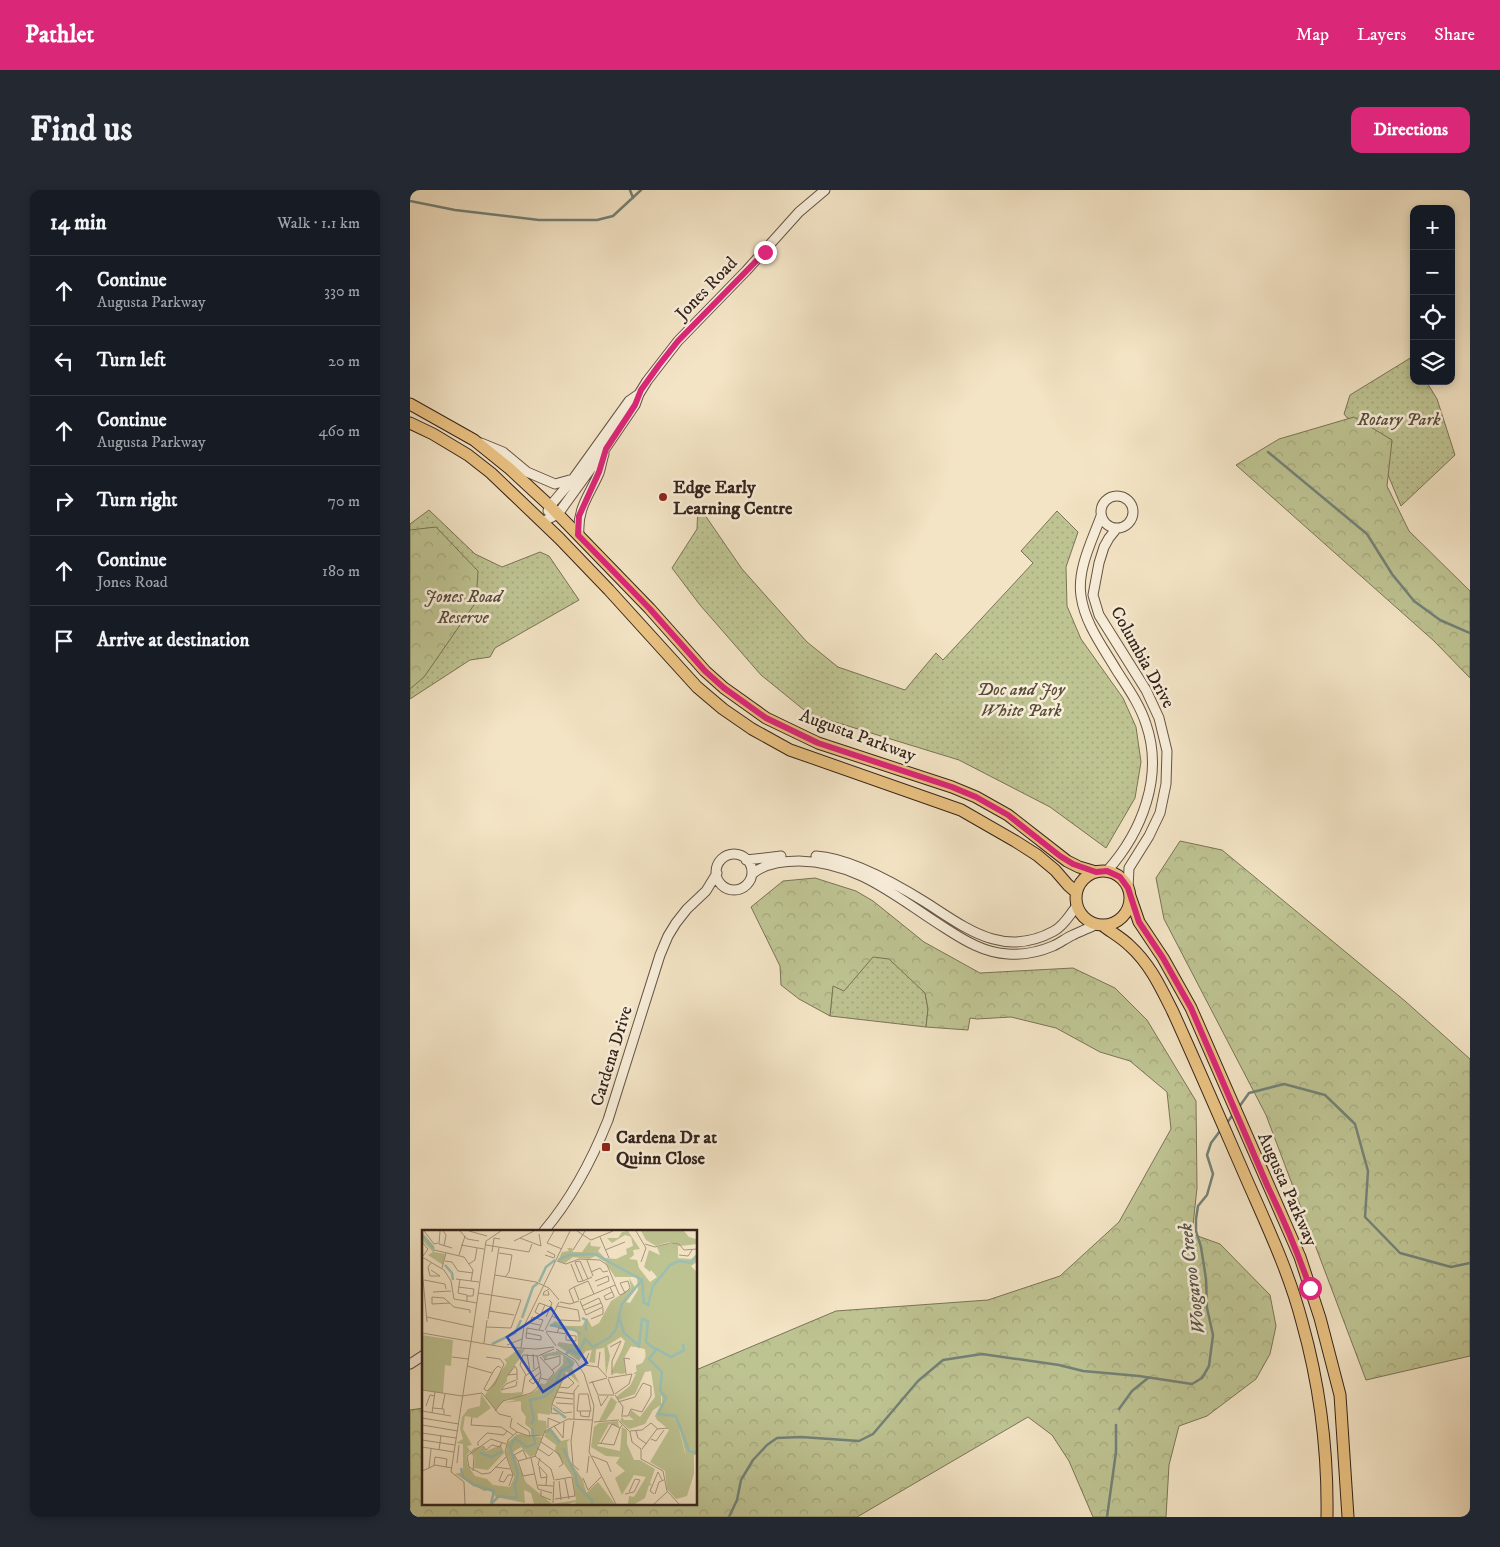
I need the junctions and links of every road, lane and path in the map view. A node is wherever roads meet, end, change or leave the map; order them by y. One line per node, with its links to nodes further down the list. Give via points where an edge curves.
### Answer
1 (825, 190): 2 (street, Jones Road, via 799,212 678,341)
2 (639, 394): 6 (street, Jones Road); 7 (street, Jones Road, via 629,400)
3 (410, 404): 5 (main road)
4 (410, 423): 10 (main road, via 468,455)
5 (474, 440): 7 (street, via 503,452 527,472 555,484); 8 (main road)
6 (606, 449): 8 (street, Jones Road); 12 (street, via 579,516)
7 (573, 479): 8 (street, Jones Road)
8 (554, 510): 10 (street, Jones Road); 12 (main road, Augusta Parkway)
9 (1101, 516): 11 (street, via 1109,526); 11 (street, via 1101,507 1106,500 1116,495 1126,498 1132,508 1132,518 1126,526); 14 (street, Columbia Drive, via 1085,560 1081,595 1087,621 1134,697 1146,724 1152,755 1151,783 1137,827 1116,861)
10 (542, 522): 19 (main road, Augusta Parkway, via 610,590 697,687 730,714 790,750 961,810 1037,855)
11 (1118, 528): 20 (street, Columbia Drive, via 1104,547 1093,595 1099,615 1146,690 1159,718 1166,751 1166,784 1160,813 1129,868)
12 (578, 535): 14 (main road, Augusta Parkway, via 705,671 766,718 818,743 976,797 1008,815 1066,860 1079,867)
13 (746, 860): 15 (street, via 737,855 727,856 719,863); 16 (street); 21 (street, via 802,855 843,861 860,867 923,901 967,930 991,940 1024,942 1041,937 1056,931)
14 (1102, 871): 19 (main road, via 1089,874); 20 (main road, via 1120,877)
15 (716, 873): 17 (street); 18 (street, Cardena Drive)
16 (752, 874): 17 (street, via 744,888); 22 (street, via 770,864 785,861 822,863 846,869 874,882 958,936 997,953 1041,950)
17 (724, 887): 18 (street)
18 (706, 891): 23 (street, Cardena Drive, via 687,909 668,936 599,1144 567,1201)
19 (1076, 892): 21 (main road)
20 (1129, 892): 22 (main road, via 1126,913 1111,924); 27 (main road, Augusta Parkway, via 1144,932 1191,1008 1302,1266 1320,1318 1340,1395)
21 (1077, 906): 22 (main road, via 1089,921)
22 (1100, 925): 26 (main road, Augusta Parkway, via 1129,944 1157,980 1281,1258 1310,1350 1324,1436)
23 (545, 1230)
24 (422, 1356): 25 (street)
25 (410, 1364)
26 (1327, 1517)
27 (1348, 1517)

